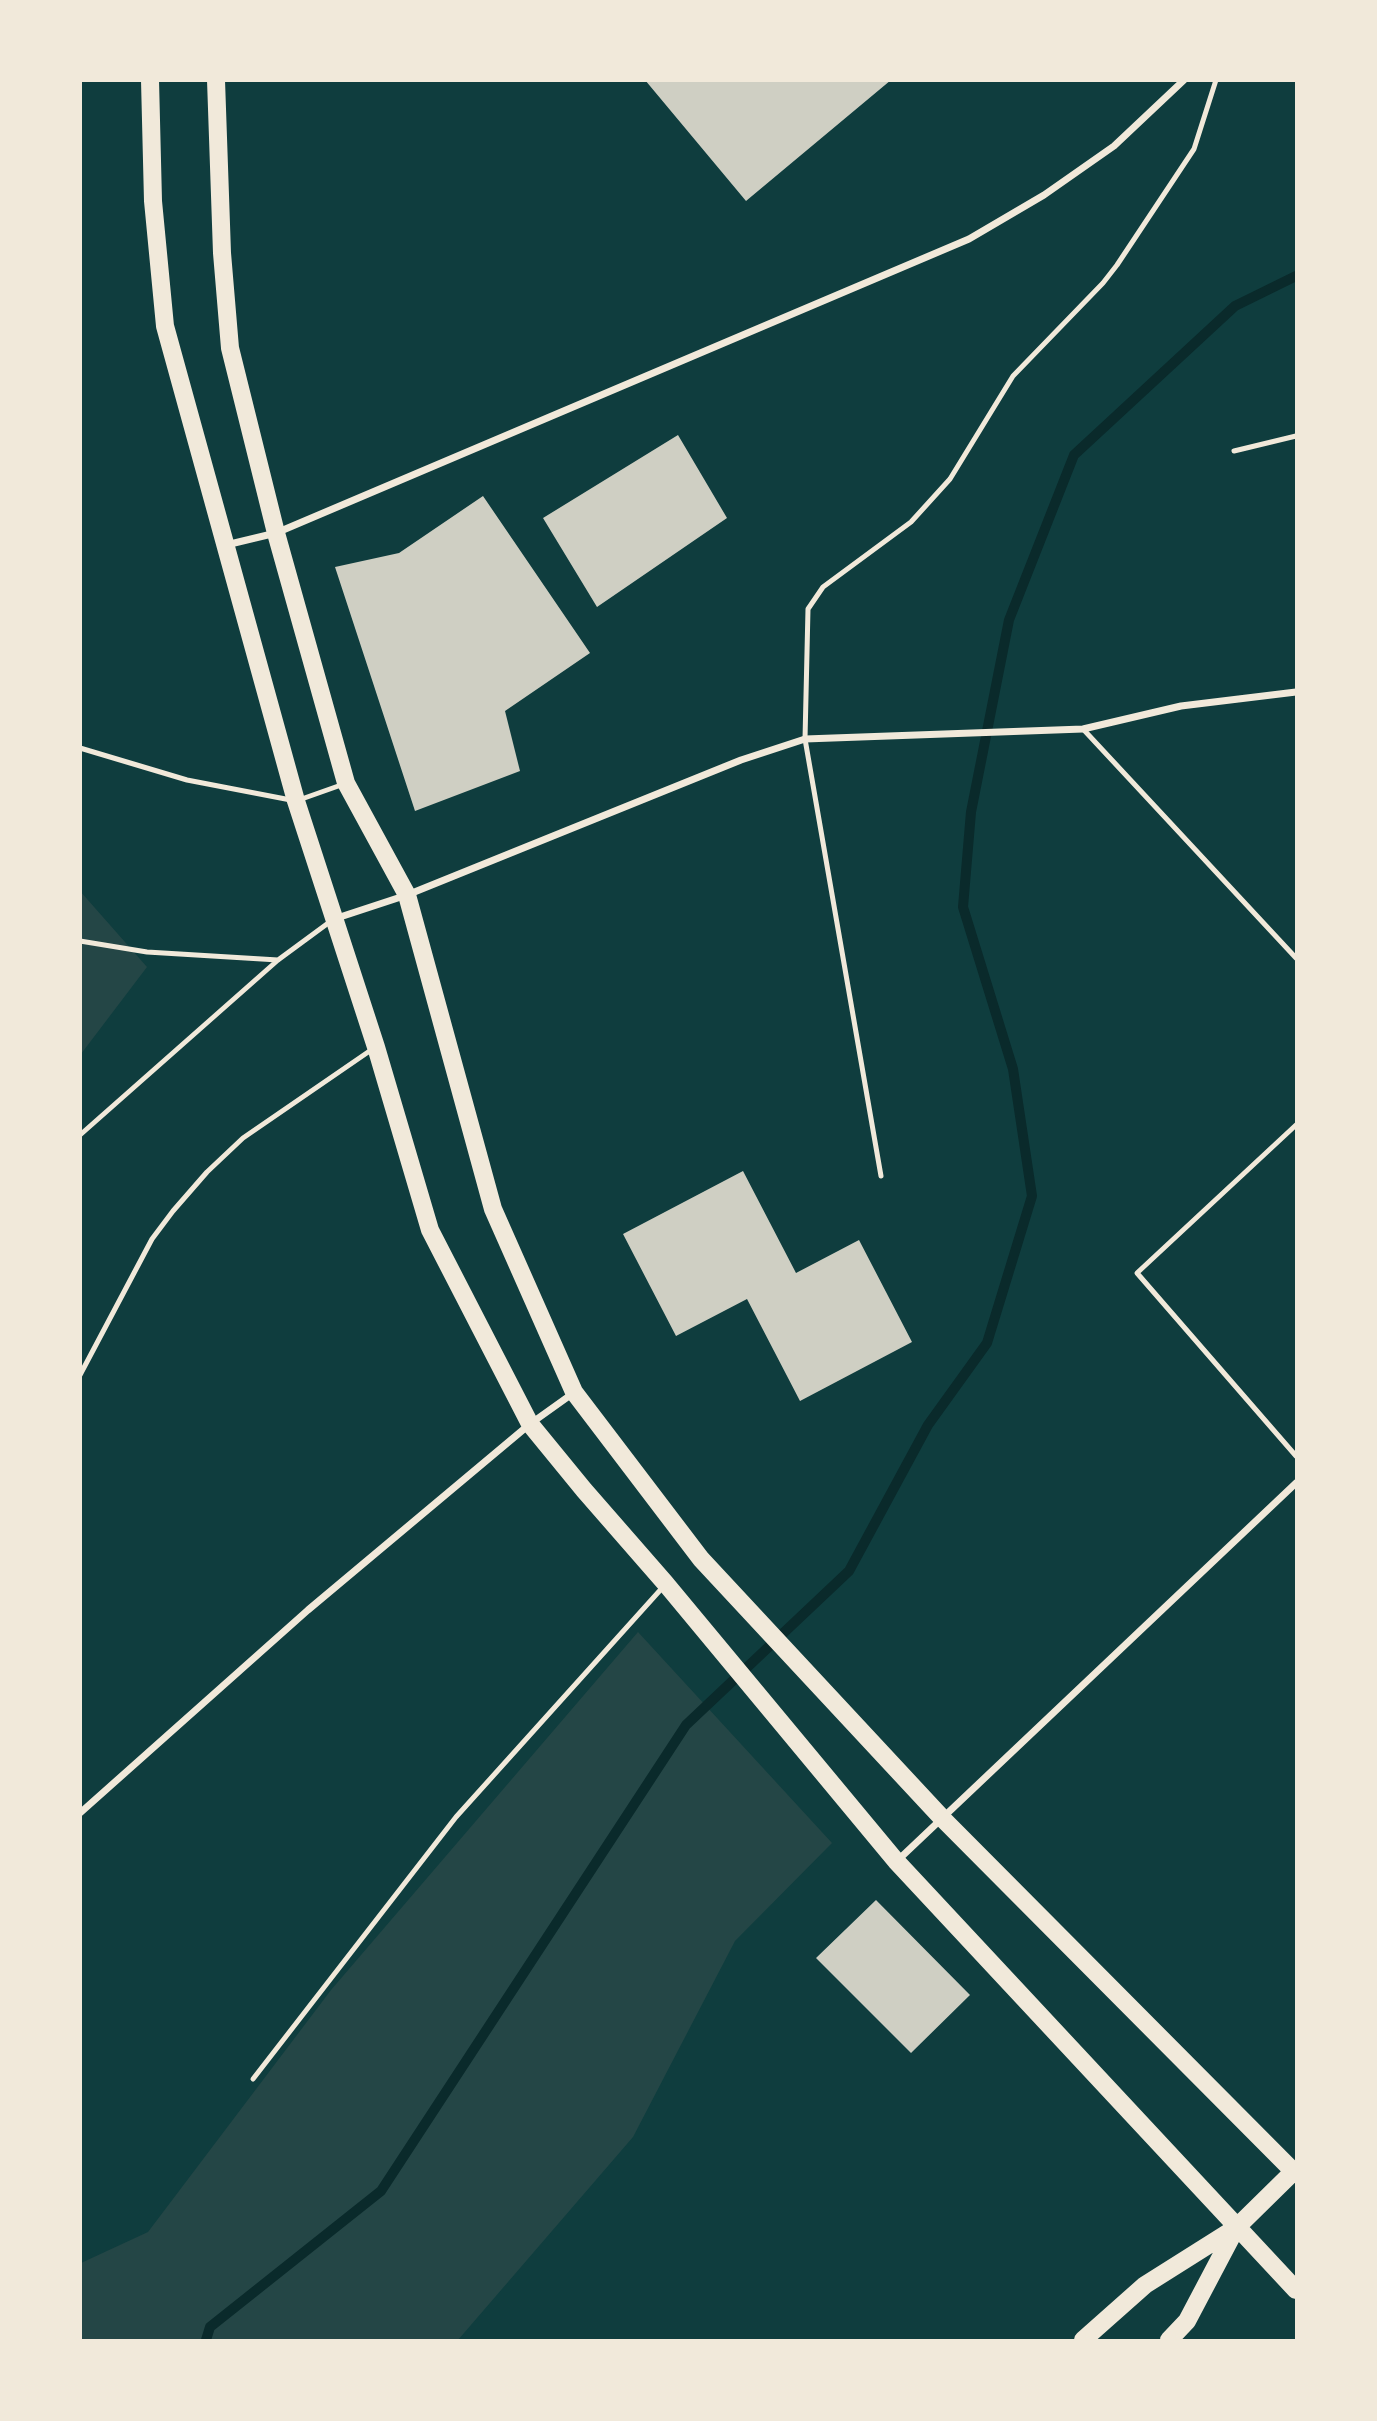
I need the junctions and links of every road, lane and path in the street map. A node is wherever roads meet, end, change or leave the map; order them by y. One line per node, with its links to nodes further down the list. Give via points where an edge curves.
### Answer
1 (150, 80): 8 (main road, via 153,201 165,326)
2 (216, 80): 7 (main road, via 230,348)
3 (1184, 80): 7 (street, via 1114,146 969,239)
4 (1216, 80): 11 (lane, via 1194,149 1103,284 1013,376 943,488 912,522 823,586 808,609)
5 (1297, 436): 6 (lane)
6 (1234, 451)
7 (276, 533): 8 (street); 13 (main road)
8 (226, 545): 14 (main road)
9 (1297, 692): 10 (street, via 1181,706)
10 (1083, 729): 11 (street); 18 (lane)
11 (805, 739): 15 (street, via 728,765); 23 (lane)
12 (80, 748): 14 (lane, via 187,780)
13 (346, 783): 14 (lane); 15 (main road)
14 (296, 801): 16 (main road)
15 (407, 895): 16 (street); 25 (main road, via 493,1209)
16 (335, 919): 19 (lane); 20 (main road)
17 (80, 941): 19 (lane, via 147,952)
18 (1297, 958)
19 (278, 960): 22 (lane)
20 (376, 1047): 24 (lane, via 243,1138 207,1172 152,1239); 26 (main road, via 430,1230)
21 (1297, 1125): 27 (lane, via 1138,1273)
22 (80, 1135)
23 (881, 1176)
24 (80, 1375)
25 (574, 1392): 26 (street); 31 (main road, via 701,1559)
26 (530, 1423): 29 (main road); 30 (street, via 308,1610)
27 (1297, 1456)
28 (1297, 1483): 31 (street)
29 (666, 1584): 32 (main road); 33 (lane, via 456,1817)
30 (80, 1813)
31 (942, 1818): 32 (street); 34 (main road)
32 (896, 1861): 35 (main road)
33 (253, 2079)
34 (1295, 2172): 35 (main road)
35 (1237, 2227): 36 (main road); 37 (main road, via 1145,2285); 38 (main road, via 1186,2321)
36 (1297, 2290)
37 (1083, 2340)
38 (1169, 2340)

